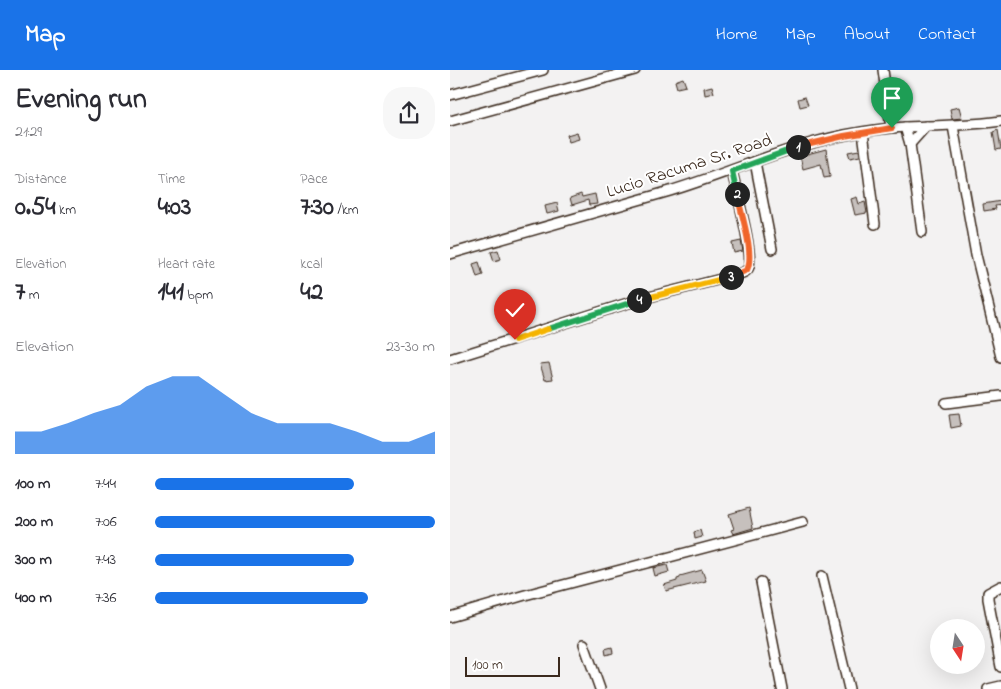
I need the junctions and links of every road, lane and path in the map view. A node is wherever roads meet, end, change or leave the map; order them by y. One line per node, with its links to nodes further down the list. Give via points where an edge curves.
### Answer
1 (543, 70): 4 (street)
2 (635, 70): 5 (street)
3 (883, 70): 10 (street)
4 (450, 95)
5 (450, 121)
6 (1001, 121): 8 (street, Lucio Racuma Sr. Road)
7 (926, 126): 8 (street, Lucio Racuma Sr. Road); 9 (street, Lucio Racuma Sr. Road); 12 (street)
8 (952, 126): 19 (street, via 976,255)
9 (905, 127): 10 (street, Lucio Racuma Sr. Road); 12 (street)
10 (892, 128): 11 (street, Lucio Racuma Sr. Road)
11 (863, 132): 13 (street, Lucio Racuma Sr. Road, via 795,148); 15 (street)
12 (910, 144): 16 (street)
13 (755, 162): 14 (street, Lucio Racuma Sr. Road); 17 (street)
14 (732, 171): 18 (street, Lucio Racuma Sr. Road); 20 (street, via 749,249 747,270 641,299)
15 (875, 224)
16 (922, 232)
17 (772, 249)
18 (450, 254)
19 (1001, 357)
20 (450, 359)
21 (1001, 396): 22 (street)
22 (946, 403)
23 (803, 522): 27 (street)
24 (822, 576): 33 (street)
25 (761, 582): 32 (street)
26 (1001, 586): 29 (street, via 988,593 988,599)
27 (450, 617)
28 (584, 644): 31 (street)
29 (1001, 667)
30 (1001, 686): 34 (street)
31 (600, 689)
32 (782, 689)
33 (849, 689)
34 (988, 689)

